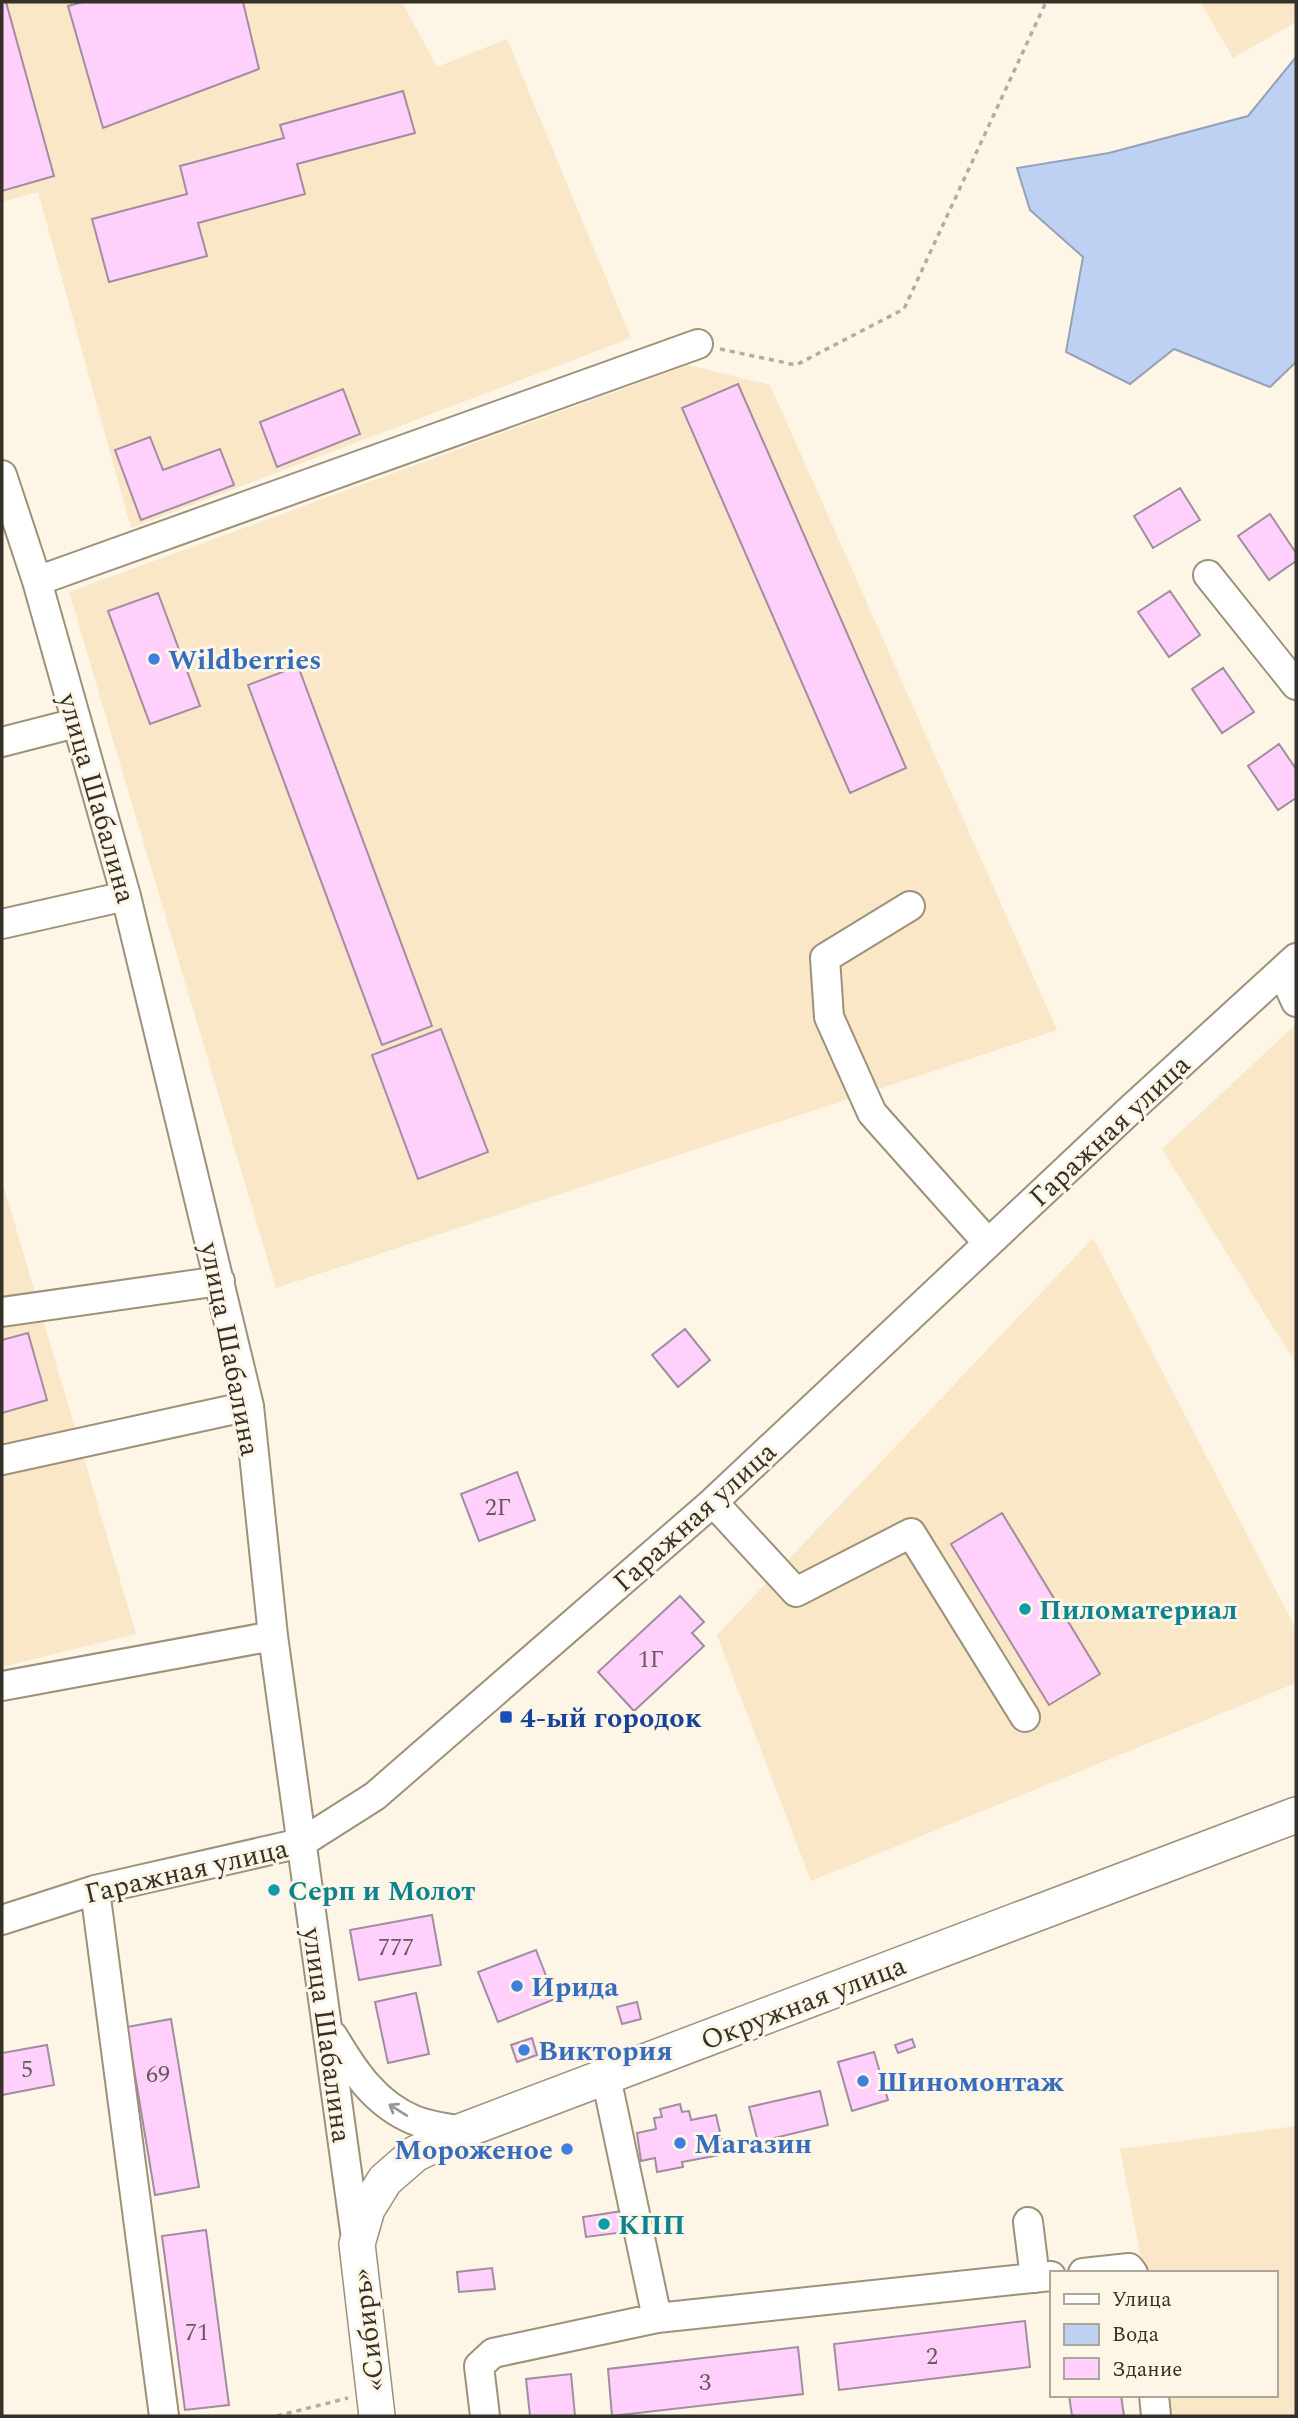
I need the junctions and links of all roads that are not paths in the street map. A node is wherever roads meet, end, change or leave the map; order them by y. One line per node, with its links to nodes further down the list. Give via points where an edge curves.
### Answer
1 (698, 344): 4 (street)
2 (2, 475): 4 (street, улица Шабалина)
3 (1208, 575): 5 (street)
4 (37, 581): 6 (street, улица Шабалина)
5 (1296, 685)
6 (76, 723): 7 (street); 8 (street, улица Шабалина)
7 (2, 742)
8 (127, 896): 10 (street); 14 (street, улица Шабалина)
9 (910, 906): 13 (street, via 825,958 829,1017 872,1113)
10 (2, 925)
11 (1289, 964): 12 (street); 13 (street, Гаражная улица)
12 (1296, 1002)
13 (988, 1243): 18 (street, Гаражная улица)
14 (220, 1281): 15 (street); 16 (street, улица Шабалина)
15 (2, 1312)
16 (249, 1406): 17 (street); 19 (street, улица Шабалина)
17 (2, 1460)
18 (713, 1502): 21 (street, via 796,1592 911,1532); 23 (street, Гаражная улица, via 375,1796)
19 (273, 1636): 20 (street); 23 (street, улица Шабалина)
20 (2, 1686)
21 (1025, 1717)
22 (1296, 1815): 27 (main road, Окружная улица)
23 (302, 1843): 24 (street, Гаражная улица); 26 (street, улица Шабалина)
24 (95, 1890): 25 (street, Гаражная улица); 37 (street)
25 (2, 1920)
26 (326, 2025): 28 (street, one-way to 26, via 414,2120 375,2096); 30 (street, улица Шабалина)
27 (606, 2077): 28 (main road, Окружная улица); 34 (street)
28 (462, 2131): 30 (main road, Окружная улица, via 415,2154 385,2180 367,2209)
29 (1028, 2222): 33 (street)
30 (357, 2244): 36 (main road, «Сибирь»)
31 (1101, 2271): 32 (street)
32 (1131, 2271)
33 (1043, 2277): 34 (street)
34 (657, 2318): 38 (street, via 493,2353 479,2366)
35 (1154, 2397): 39 (street)
36 (376, 2404)
37 (164, 2416)
38 (485, 2416)
39 (1156, 2416)

